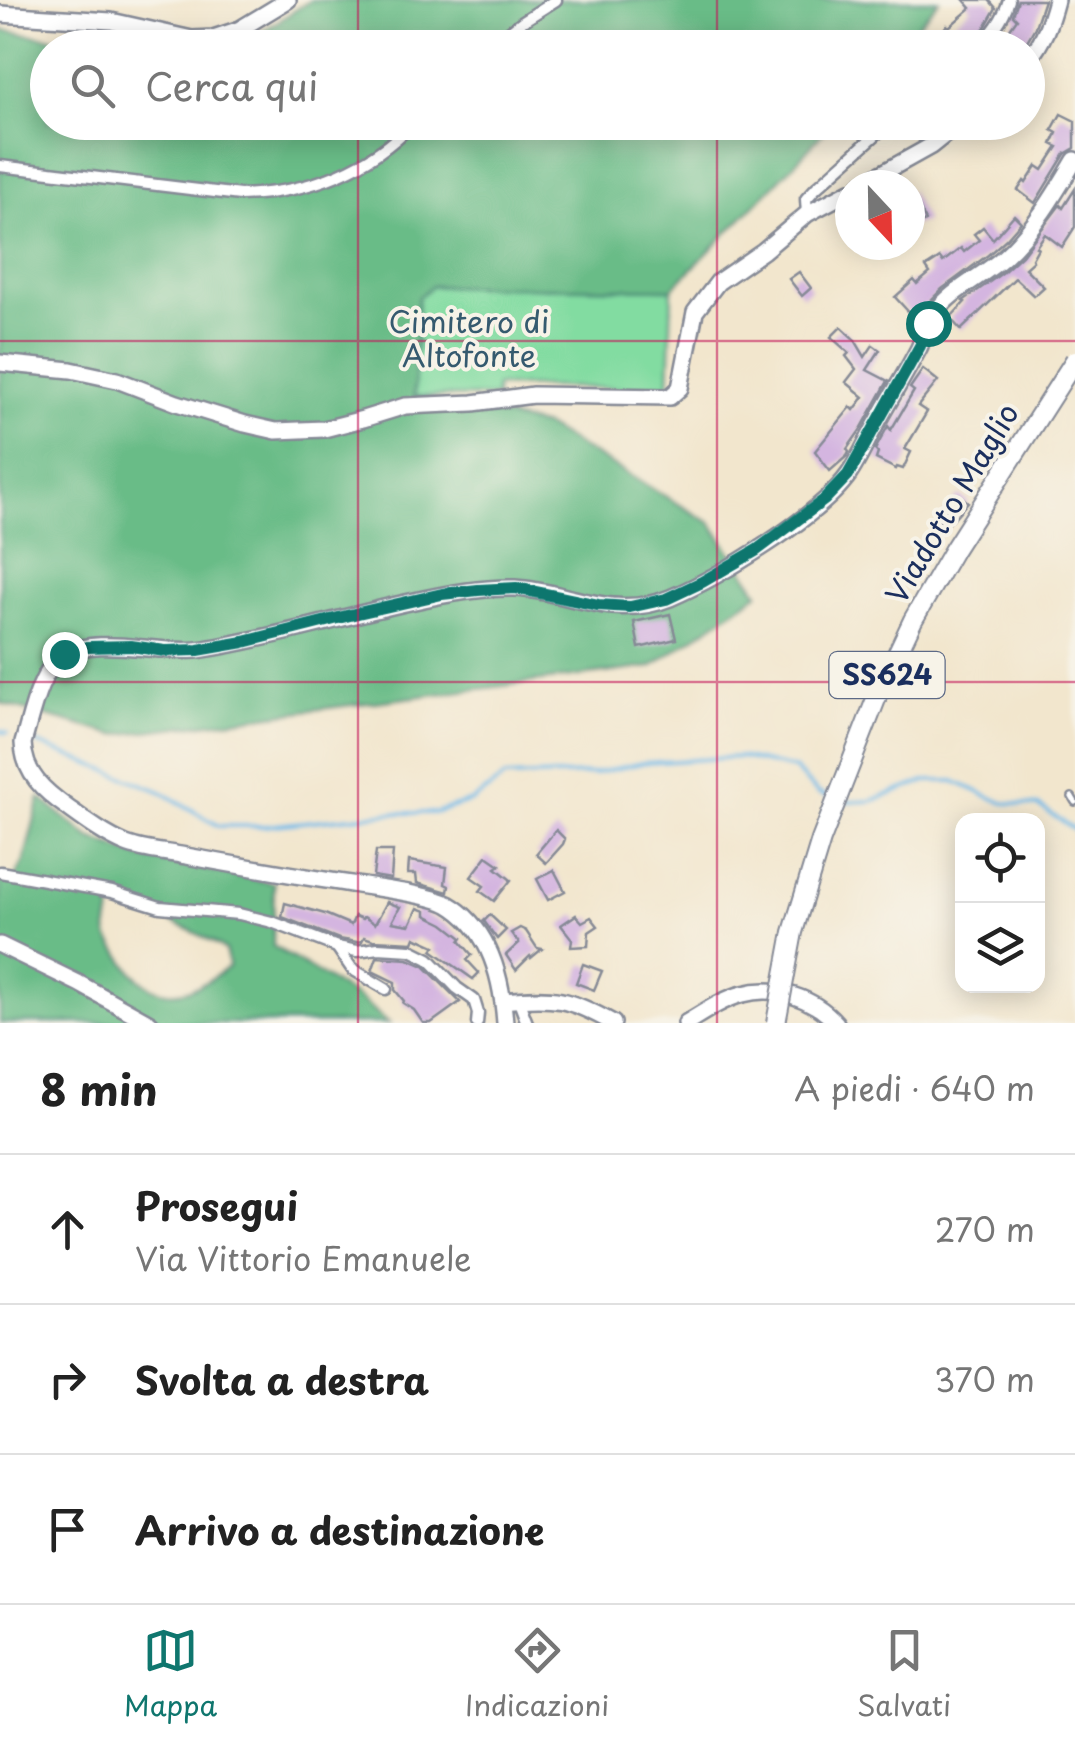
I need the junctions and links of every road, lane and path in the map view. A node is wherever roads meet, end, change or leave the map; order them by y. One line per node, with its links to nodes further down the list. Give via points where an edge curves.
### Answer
1 (288, 0): 7 (main road)
2 (556, 0): 8 (street)
3 (1009, 0): 9 (street)
4 (1056, 0): 10 (main road)
5 (0, 14): 6 (main road)
6 (152, 30)
7 (234, 30)
8 (510, 30)
9 (994, 30)
10 (1045, 35)
11 (395, 140): 15 (street, via 352,170 276,194)
12 (870, 140): 18 (street, via 806,199)
13 (938, 140): 16 (main road)
14 (1075, 160): 25 (main road, via 1003,258 934,314 848,475 757,550 702,582 630,607 516,588 442,594 198,650 87,647 64,654 48,669 23,743 25,764 61,804 127,845 447,904 477,932)
15 (0, 166)
16 (888, 170)
17 (835, 199): 18 (main road)
18 (807, 214): 20 (main road, via 718,282 695,312 680,388 670,397 533,394 405,406 324,428 276,431 118,380)
19 (1075, 360): 32 (main road, Viadotto Maglio / SS624, bridge, via 954,549 878,694 821,840 793,932)
20 (0, 363)
21 (0, 872): 23 (street, via 160,907 240,914)
22 (0, 946): 26 (main road)
23 (338, 948): 24 (street, via 352,969); 27 (street, via 410,950 428,959 474,1000)
24 (386, 988)
25 (511, 1000): 28 (main road); 29 (street); 30 (main road, via 577,1004)
26 (150, 1023)
27 (476, 1023)
28 (505, 1023)
29 (527, 1023)
30 (613, 1023)
31 (686, 1023): 33 (main road, via 742,994 768,992 795,995)
32 (776, 1023)
33 (836, 1023)

